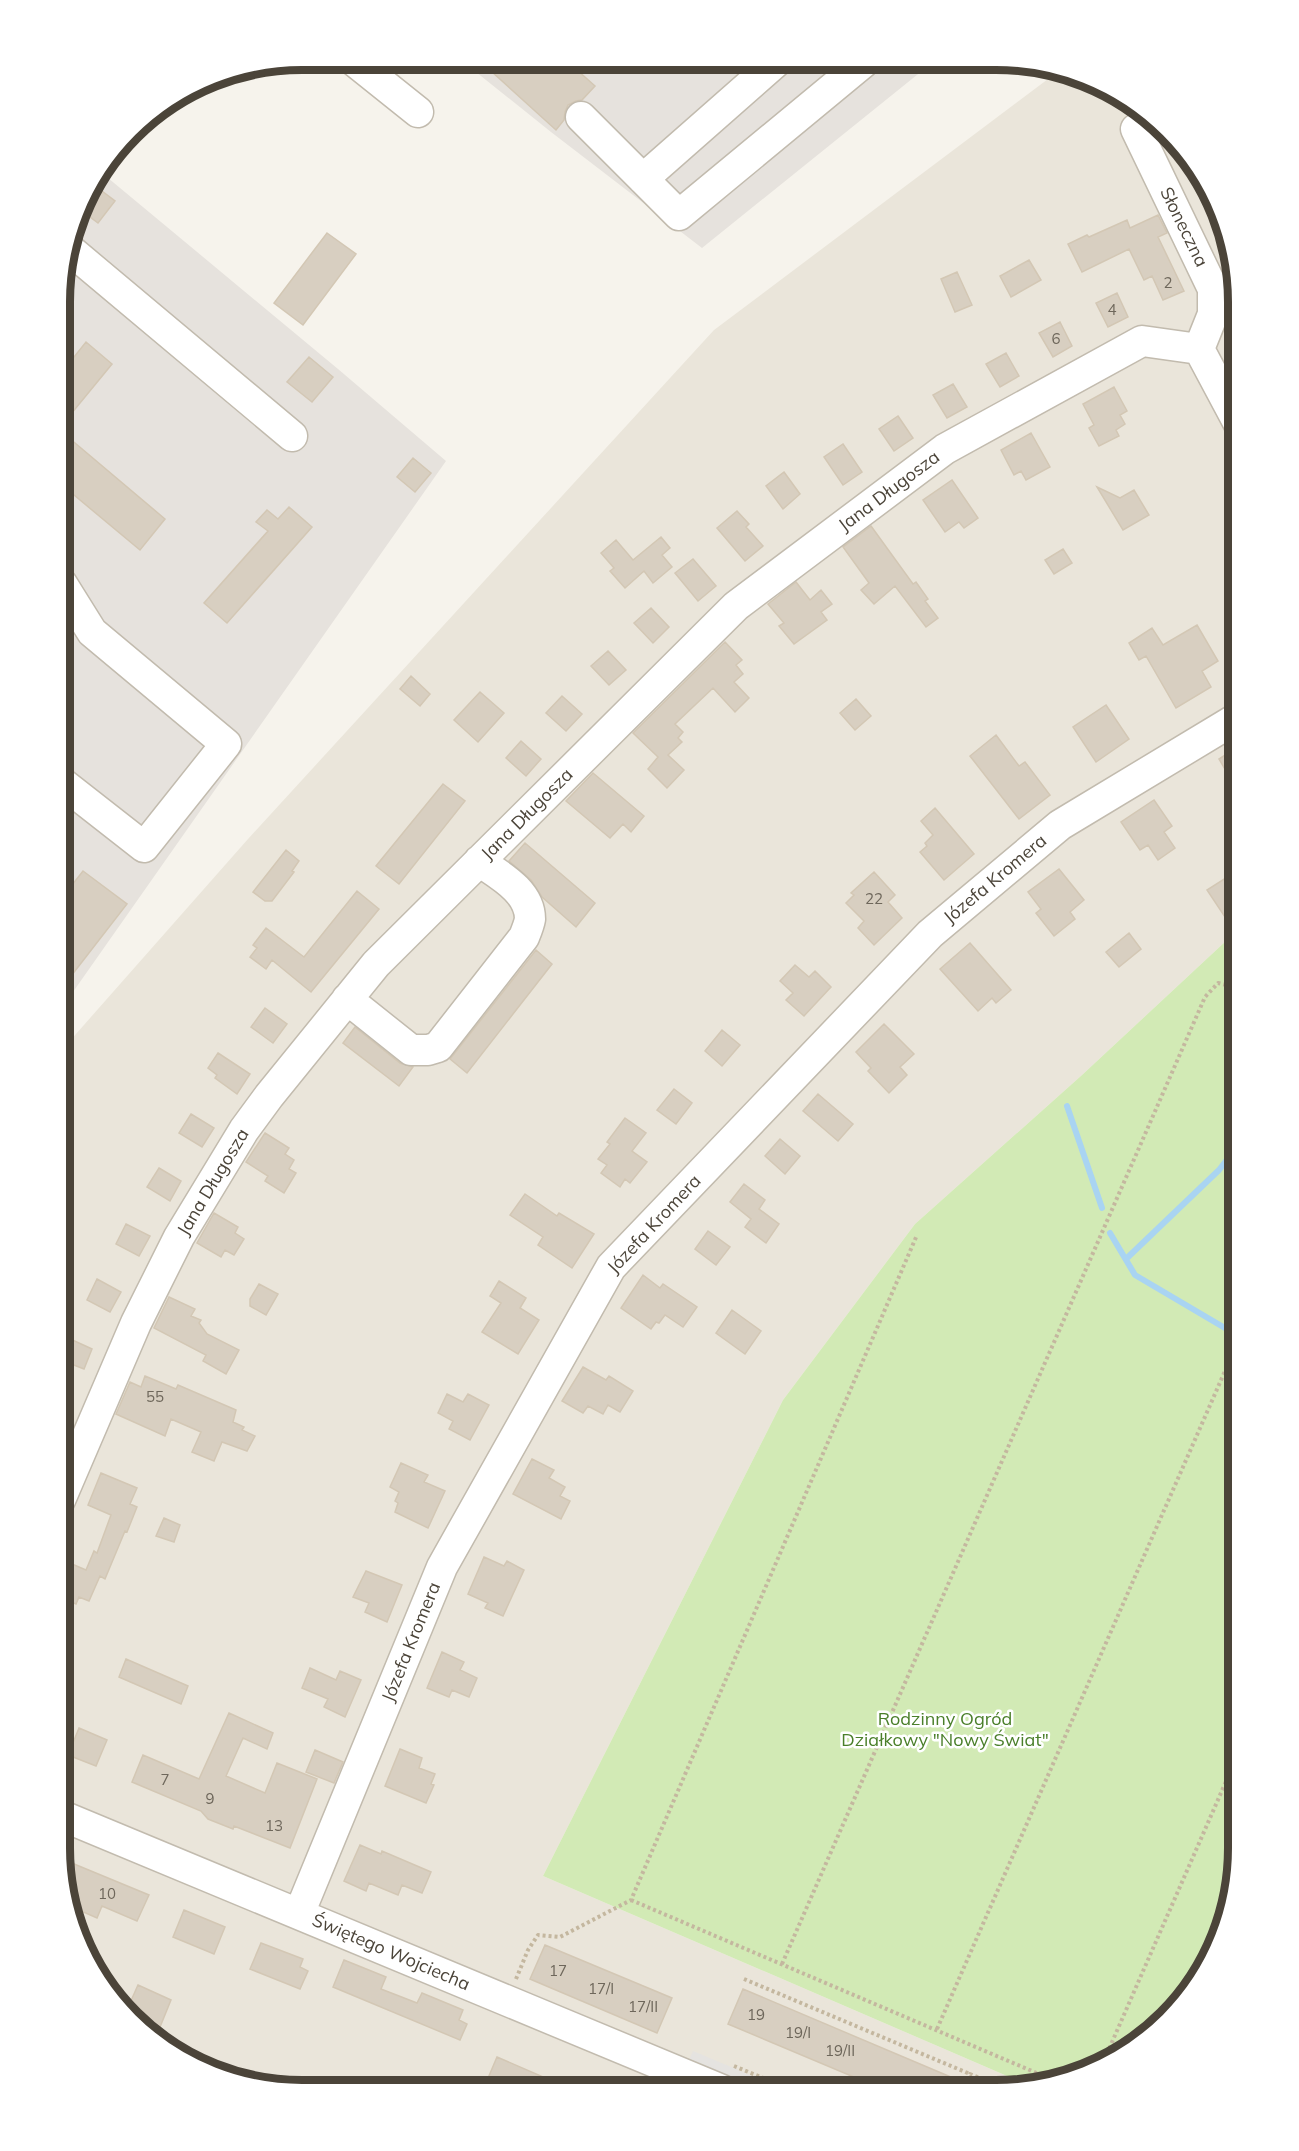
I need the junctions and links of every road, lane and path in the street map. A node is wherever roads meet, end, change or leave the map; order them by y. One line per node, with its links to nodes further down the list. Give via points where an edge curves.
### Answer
1 (366, 70): 4 (street)
2 (767, 70): 7 (street)
3 (854, 70): 7 (street, via 679,215)
4 (418, 112)
5 (581, 117): 7 (street)
6 (1136, 129): 9 (street, Słoneczna, via 1214,289 1212,314)
7 (643, 179)
8 (76, 254): 11 (street)
9 (1199, 350): 10 (street); 15 (street, Jana Długosza, via 1142,340 945,449 736,606)
10 (1228, 404)
11 (292, 436)
12 (70, 597): 14 (street, via 92,632 226,744 144,847)
13 (1228, 724): 24 (street, Józefa Kromera, via 1060,825 930,934 611,1267 442,1567)
14 (70, 789)
15 (479, 861): 17 (street, Jana Długosza, via 376,964); 17 (street, via 514,887 525,900 530,920 524,937 438,1047 411,1050)
16 (1228, 985): 25 (path, via 1218,983 1205,997)
17 (347, 999): 20 (street, Jana Długosza, via 244,1130 179,1237 136,1323)
18 (917, 1235): 23 (path)
19 (1228, 1364): 28 (path)
20 (70, 1477)
21 (1228, 1779): 29 (path)
22 (70, 1819): 24 (street, Świętego Wojciecha)
23 (631, 1900): 25 (path); 27 (path, via 560,1937 538,1935)
24 (299, 1914): 27 (street, Świętego Wojciecha)
25 (782, 1964): 28 (path)
26 (744, 1980): 30 (path)
27 (508, 2001): 32 (street, Świętego Wojciecha)
28 (937, 2029): 31 (path)
29 (1108, 2052)
30 (970, 2074): 34 (path); 35 (path)
31 (1043, 2076)
32 (725, 2077): 33 (path)
33 (768, 2080)
34 (968, 2080)
35 (984, 2080)

